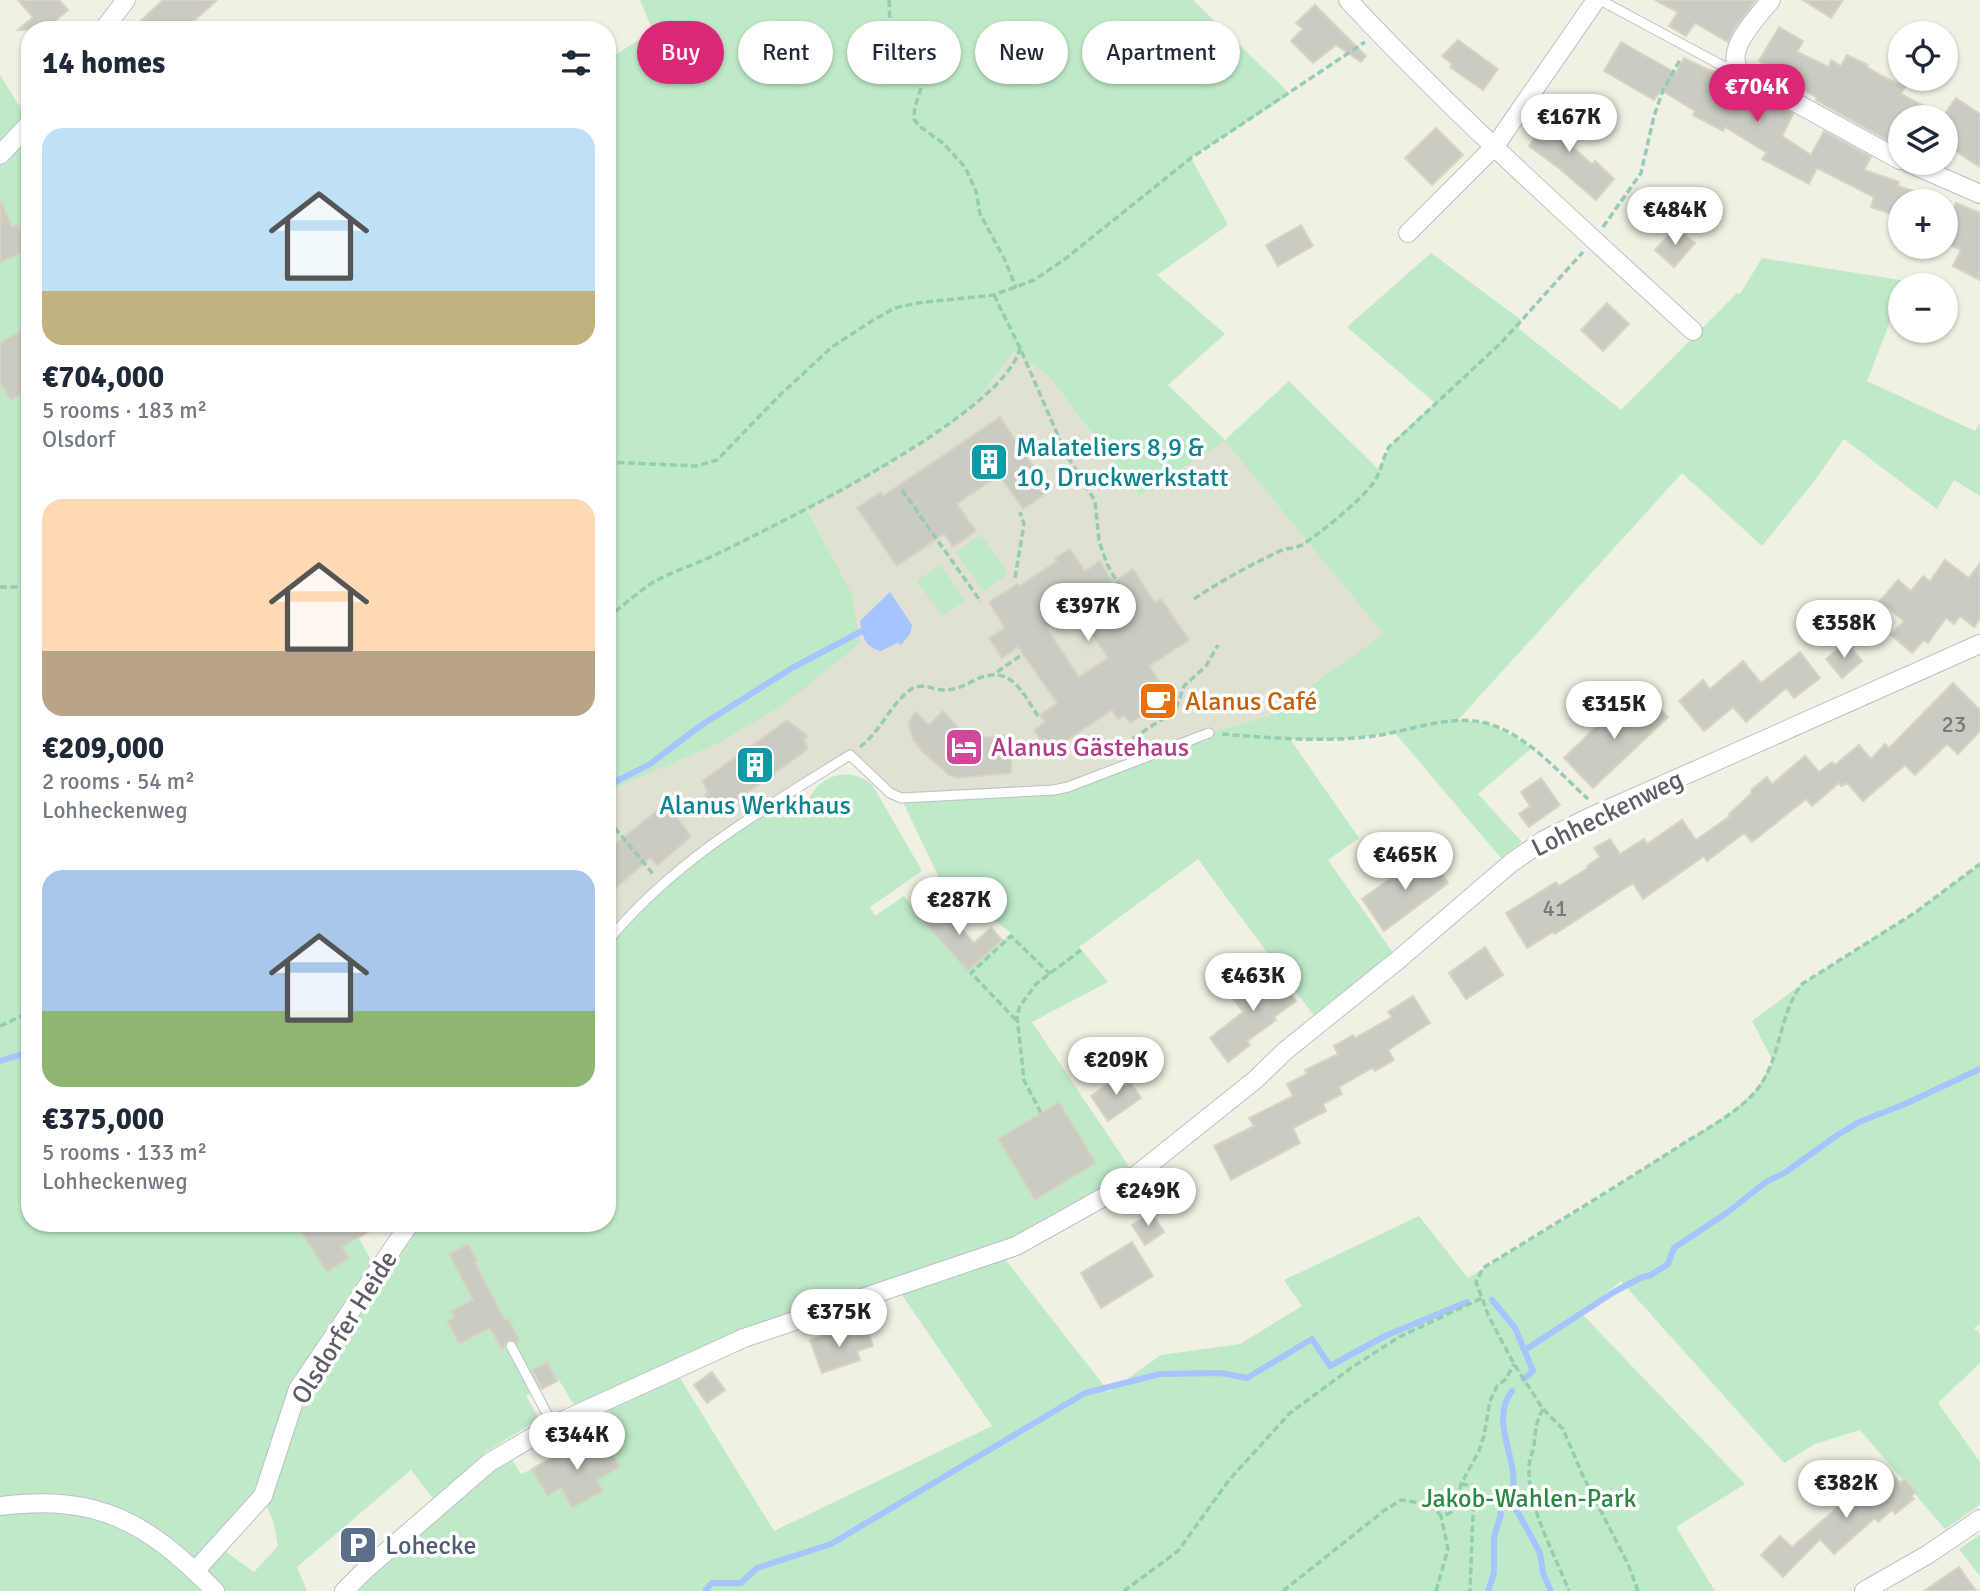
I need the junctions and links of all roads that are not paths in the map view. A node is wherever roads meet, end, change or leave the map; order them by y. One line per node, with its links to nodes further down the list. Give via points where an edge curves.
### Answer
1 (126, 0): 5 (street)
2 (1348, 0): 8 (street)
3 (1771, 0): 6 (street, via 1738,47)
4 (1602, 2): 6 (lane, via 1723,66); 8 (street)
5 (110, 21)
6 (1737, 68): 9 (street)
7 (21, 133): 10 (street)
8 (1495, 146): 13 (street); 14 (street)
9 (1888, 153)
10 (0, 155)
11 (1936, 175): 12 (street)
12 (1980, 194)
13 (1408, 233)
14 (1693, 331)
15 (1980, 644): 20 (street, Lohheckenweg, via 1555,833 1511,863 1136,1177 1016,1246 744,1338)
16 (1209, 733): 17 (lane, via 1054,790 916,799 890,793 850,755 722,837 661,884)
17 (616, 932)
18 (404, 1232): 23 (street, Olsdorfer Heide, via 298,1389 263,1496)
19 (511, 1346): 20 (lane)
20 (553, 1425): 25 (street, Lohheckenweg, via 490,1462)
21 (0, 1506): 23 (street, via 56,1502 88,1506 137,1526)
22 (1980, 1519): 26 (street)
23 (195, 1571): 24 (street)
24 (215, 1591)
25 (344, 1591)
26 (1864, 1591)

